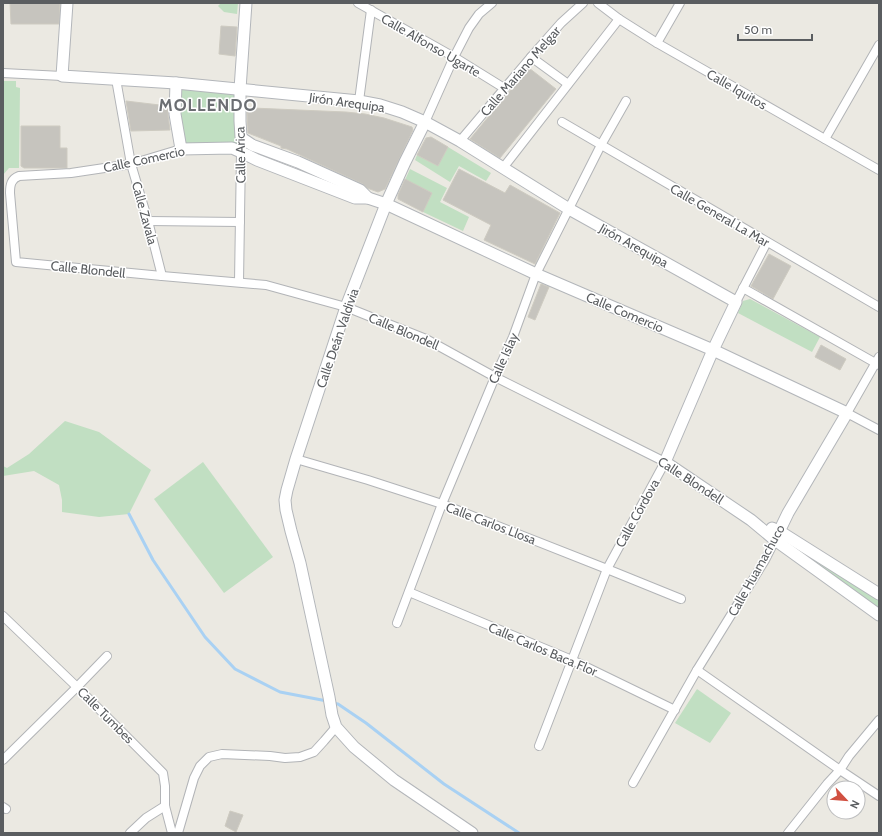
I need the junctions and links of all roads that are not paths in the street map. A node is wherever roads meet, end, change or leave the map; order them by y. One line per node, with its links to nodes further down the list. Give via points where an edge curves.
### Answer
1 (67, 3): 15 (street)
2 (246, 3): 20 (street, Calle Arica)
3 (358, 3): 8 (street, Calle Alfonso Ugarte)
4 (492, 3): 12 (street, Calle Deán Valdivia, via 479,14 469,28)
5 (583, 3): 13 (street, Calle Mariano Melgar)
6 (598, 3): 9 (street, Calle Iquitos)
7 (680, 3): 10 (street)
8 (371, 10): 12 (street, Calle Alfonso Ugarte); 21 (street)
9 (619, 19): 10 (street, Calle Iquitos); 18 (street)
10 (657, 43): 26 (street, Calle Iquitos)
11 (879, 45): 26 (street)
12 (454, 57): 19 (street, Calle Alfonso Ugarte); 23 (street, Calle Deán Valdivia)
13 (531, 57): 18 (street); 19 (street, Calle Mariano Melgar)
14 (3, 73): 15 (street, Jirón Arequipa)
15 (62, 76): 16 (street, Jirón Arequipa)
16 (116, 79): 17 (street, Jirón Arequipa); 31 (street, Calle Zavala)
17 (176, 83): 20 (street, Jirón Arequipa); 29 (street, via 175,114)
18 (568, 84): 32 (street)
19 (504, 88): 27 (street, Calle Mariano Melgar)
20 (240, 89): 21 (street, Jirón Arequipa); 25 (street, Calle Arica)
21 (359, 101): 23 (street, Jirón Arequipa, via 402,112)
22 (626, 101): 28 (street, Calle Islay)
23 (425, 122): 27 (street, Jirón Arequipa); 35 (street, Calle Deán Valdivia)
24 (562, 122): 28 (street, Calle General La Mar)
25 (243, 139): 30 (street, Calle Arica); 34 (street, Calle Comercio, via 360,190)
26 (825, 139): 33 (street, Calle Iquitos)
27 (460, 141): 32 (street, Jirón Arequipa)
28 (602, 145): 36 (street, Calle Islay); 39 (street, Calle General La Mar)
29 (181, 149): 30 (street, Calle Comercio, via 232,148); 31 (street, Calle Comercio)
30 (242, 152): 34 (street, Calle Comercio, via 355,198); 38 (street, Calle Arica)
31 (132, 164): 37 (street, Calle Zavala); 40 (street, Calle Comercio, via 14,178 10,184 10,193)
32 (503, 168): 36 (street, Jirón Arequipa)
33 (879, 170)
34 (368, 198): 35 (street, Calle Comercio)
35 (386, 204): 41 (street, Calle Comercio); 46 (street, Calle Deán Valdivia)
36 (569, 209): 41 (street, Calle Islay); 45 (street, Jirón Arequipa)
37 (148, 221): 38 (street); 42 (street, Calle Zavala)
38 (240, 222): 43 (street, Calle Arica)
39 (768, 242): 44 (street, Calle Córdova); 47 (street, Calle General La Mar)
40 (16, 262): 42 (street, Calle Blondell)
41 (536, 274): 48 (street, Calle Comercio); 50 (street, Calle Islay, via 513,337)
42 (162, 276): 43 (street, Calle Blondell)
43 (239, 282): 46 (street, Calle Blondell, via 266,285)
44 (743, 288): 45 (street, Calle Córdova); 49 (street)
45 (736, 302): 48 (street, Calle Córdova)
46 (346, 307): 50 (street, Calle Blondell, via 426,339); 53 (street, Calle Deán Valdivia)
47 (879, 307)
48 (713, 350): 51 (street, Calle Comercio); 54 (street, Calle Córdova)
49 (878, 362): 51 (street, Calle Huamachuco)
50 (494, 377): 54 (street, Calle Blondell); 55 (street, Calle Islay)
51 (847, 414): 52 (street, Calle Comercio); 56 (street, Calle Huamachuco)
52 (879, 430)
53 (296, 459): 55 (street, Calle Carlos Llosa); 70 (street, Calle Deán Valdivia, via 285,500 286,510)
54 (666, 462): 56 (street, Calle Blondell); 57 (street, Calle Córdova)
55 (442, 504): 57 (street, Calle Carlos Llosa); 58 (street, Calle Islay)
56 (777, 535): 59 (street); 61 (street); 66 (street, Calle Huamachuco)
57 (607, 568): 60 (street, Calle Carlos Llosa); 65 (street, Calle Córdova)
58 (409, 592): 63 (street, Calle Islay); 65 (street, Calle Carlos Baca Flor)
59 (879, 594)
60 (681, 599)
61 (879, 615)
62 (3, 616): 67 (street, Calle Tumbes)
63 (397, 623)
64 (107, 656): 67 (street)
65 (572, 660): 68 (street, Calle Carlos Baca Flor); 71 (street, Calle Córdova)
66 (698, 670): 68 (street, Calle Huamachuco); 73 (street)
67 (77, 687): 72 (street); 76 (street, Calle Tumbes, via 163,773)
68 (675, 710): 74 (street, Calle Huamachuco)
69 (879, 720): 73 (street)
70 (336, 727): 79 (street, via 314,752 300,757 222,754 209,757 200,766 194,778); 80 (street, via 354,747 394,780)
71 (539, 746)
72 (3, 760)
73 (840, 770): 75 (street); 81 (street)
74 (633, 783)
75 (879, 796)
76 (165, 806): 77 (street, via 146,818); 78 (street, Calle Tumbes)
77 (130, 833)
78 (172, 833)
79 (178, 833)
80 (472, 833)
81 (788, 833)

